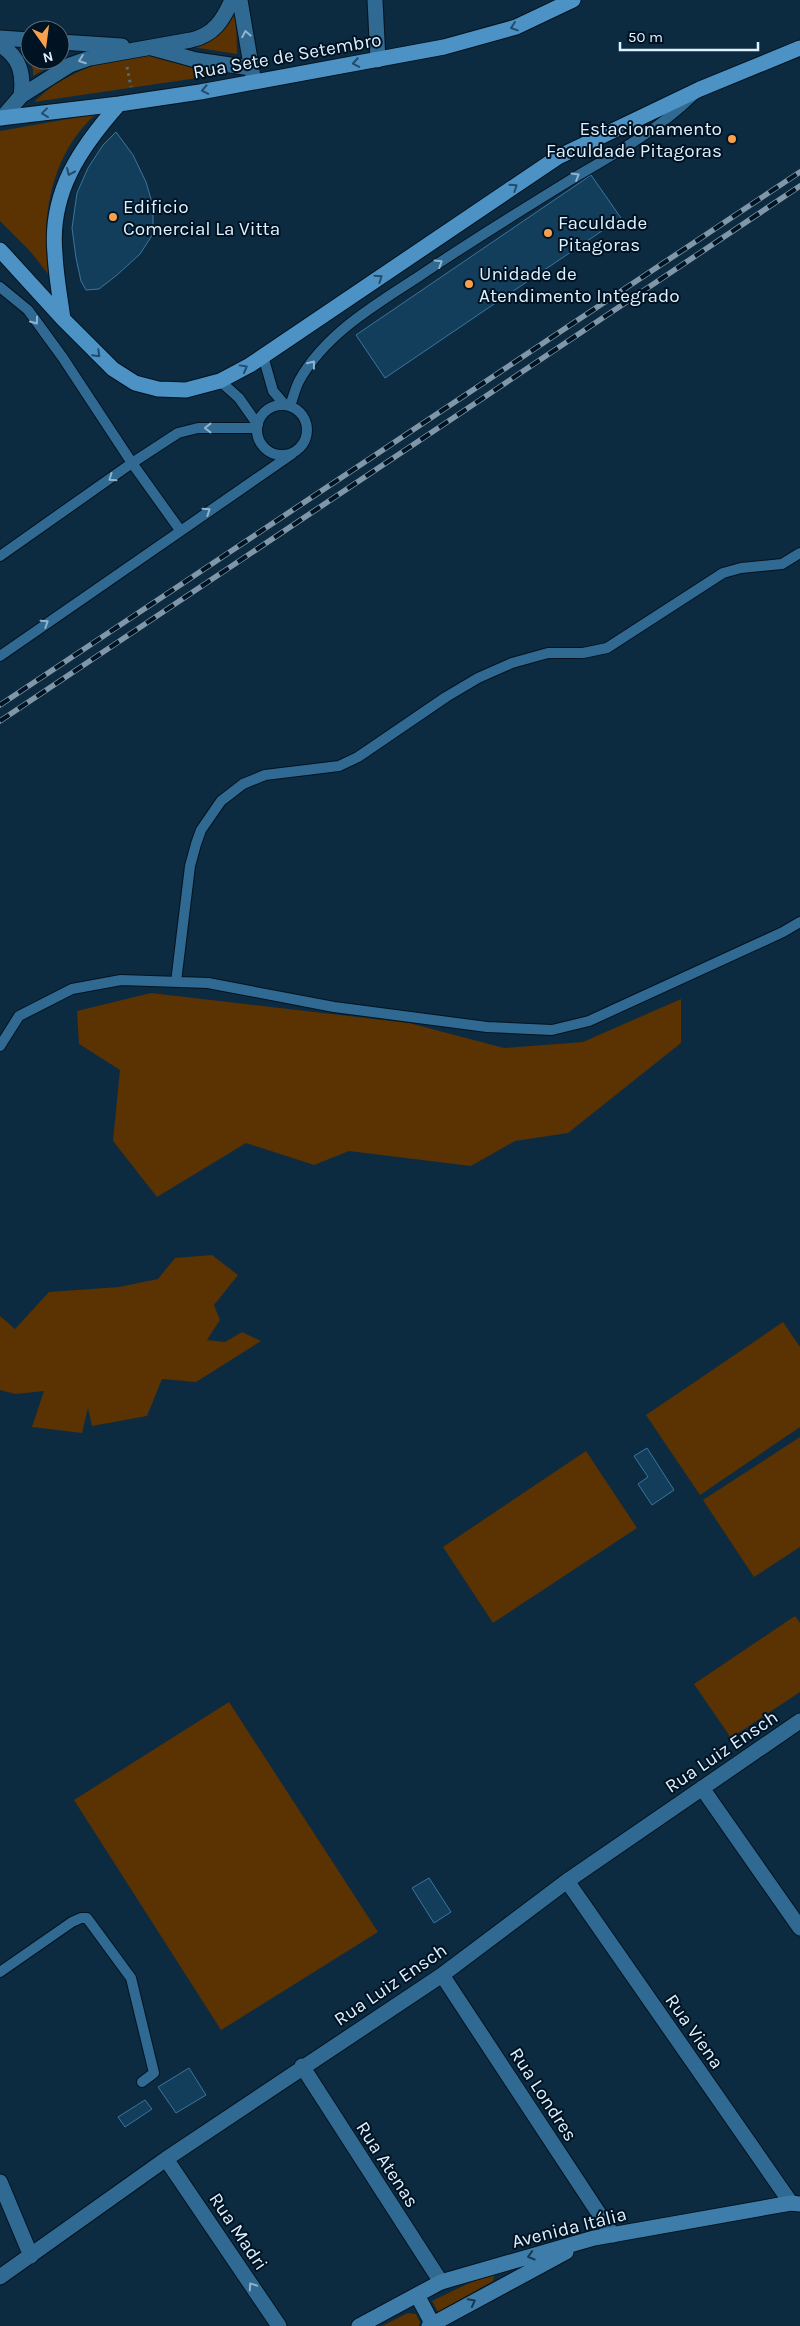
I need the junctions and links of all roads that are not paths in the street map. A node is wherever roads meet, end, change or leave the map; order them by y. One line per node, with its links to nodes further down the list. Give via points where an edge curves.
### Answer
1 (232, 0): 10 (street, via 221,22 207,35)
2 (240, 0): 13 (street, one-way to 2)
3 (375, 0): 12 (street)
4 (573, 0): 5 (main road, Rua Sete de Setembro)
5 (556, 4): 12 (main road, Rua Sete de Setembro, one-way to 12, via 516,27 444,47)
6 (0, 38): 7 (street)
7 (20, 39)
8 (70, 43): 10 (street)
9 (0, 45): 15 (street, via 14,56 20,68)
10 (147, 47): 13 (street); 15 (street, one-way to 15, via 70,65)
11 (800, 48): 14 (main road)
12 (378, 60): 13 (main road, Rua Sete de Setembro, one-way to 13)
13 (252, 74): 16 (main road, Rua Sete de Setembro, one-way to 16)
14 (700, 89): 21 (main road, one-way to 14, via 558,157); 23 (lane, one-way to 14, via 309,368 361,314 635,141 677,112)
15 (21, 96): 17 (street)
16 (119, 104): 17 (main road, Rua Sete de Setembro, one-way to 17); 20 (main road, one-way to 20, via 76,159 60,198 54,253)
17 (1, 118)
18 (0, 250): 20 (main road)
19 (0, 287): 26 (lane, one-way to 26, via 28,310)
20 (63, 319): 22 (main road, one-way to 22, via 113,369 135,383 173,390)
21 (263, 356): 22 (main road, one-way to 21); 23 (lane, via 273,391)
22 (220, 381): 24 (lane, via 239,398)
23 (288, 406): 24 (lane, via 269,408); 25 (lane, via 300,412 308,427 304,443)
24 (257, 426): 25 (lane, via 257,437 267,451); 26 (lane, one-way to 26, via 191,430 178,434)
25 (292, 454): 27 (lane, one-way to 25)
26 (132, 463): 27 (lane); 29 (lane, one-way to 29)
27 (180, 530): 30 (lane, one-way to 27)
28 (800, 552): 32 (lane, via 782,564 723,573 608,648 583,653 548,653 512,663 478,678 358,757 339,766 265,775 243,784 221,801 201,830 196,844 190,866)
29 (0, 556)
30 (0, 656)
31 (800, 922): 32 (lane, via 589,1022 552,1030 459,1023 334,1007 208,983)
32 (176, 982): 33 (lane, via 120,980 72,989 20,1016)
33 (0, 1046)
34 (800, 1721): 35 (street, Rua Luiz Ensch)
35 (702, 1788): 36 (street, Rua Luiz Ensch); 37 (street)
36 (567, 1881): 39 (street, Rua Luiz Ensch); 44 (street, Rua Viena)
37 (800, 1928)
38 (0, 1972): 41 (lane, via 72,1922 87,1918 131,1978 154,2073)
39 (442, 1974): 40 (street, Rua Luiz Ensch); 45 (street, Rua Londres)
40 (302, 2066): 42 (street, Rua Luiz Ensch); 49 (street, Rua Atenas)
41 (142, 2082)
42 (166, 2159): 47 (street, Rua Luiz Ensch); 52 (street, Rua Madri, one-way to 42)
43 (0, 2182): 47 (street)
44 (795, 2204): 45 (street, Avenida Itália)
45 (612, 2235): 46 (street, Avenida Itália)
46 (594, 2238): 49 (street, Avenida Itália, one-way to 49); 51 (street, one-way to 46)
47 (31, 2256): 48 (street, Rua Luiz Ensch)
48 (0, 2277)
49 (441, 2282): 50 (street, Avenida Itália)
50 (417, 2295): 51 (street); 53 (street, Avenida Itália)
51 (431, 2325)
52 (279, 2326)
53 (359, 2326)

